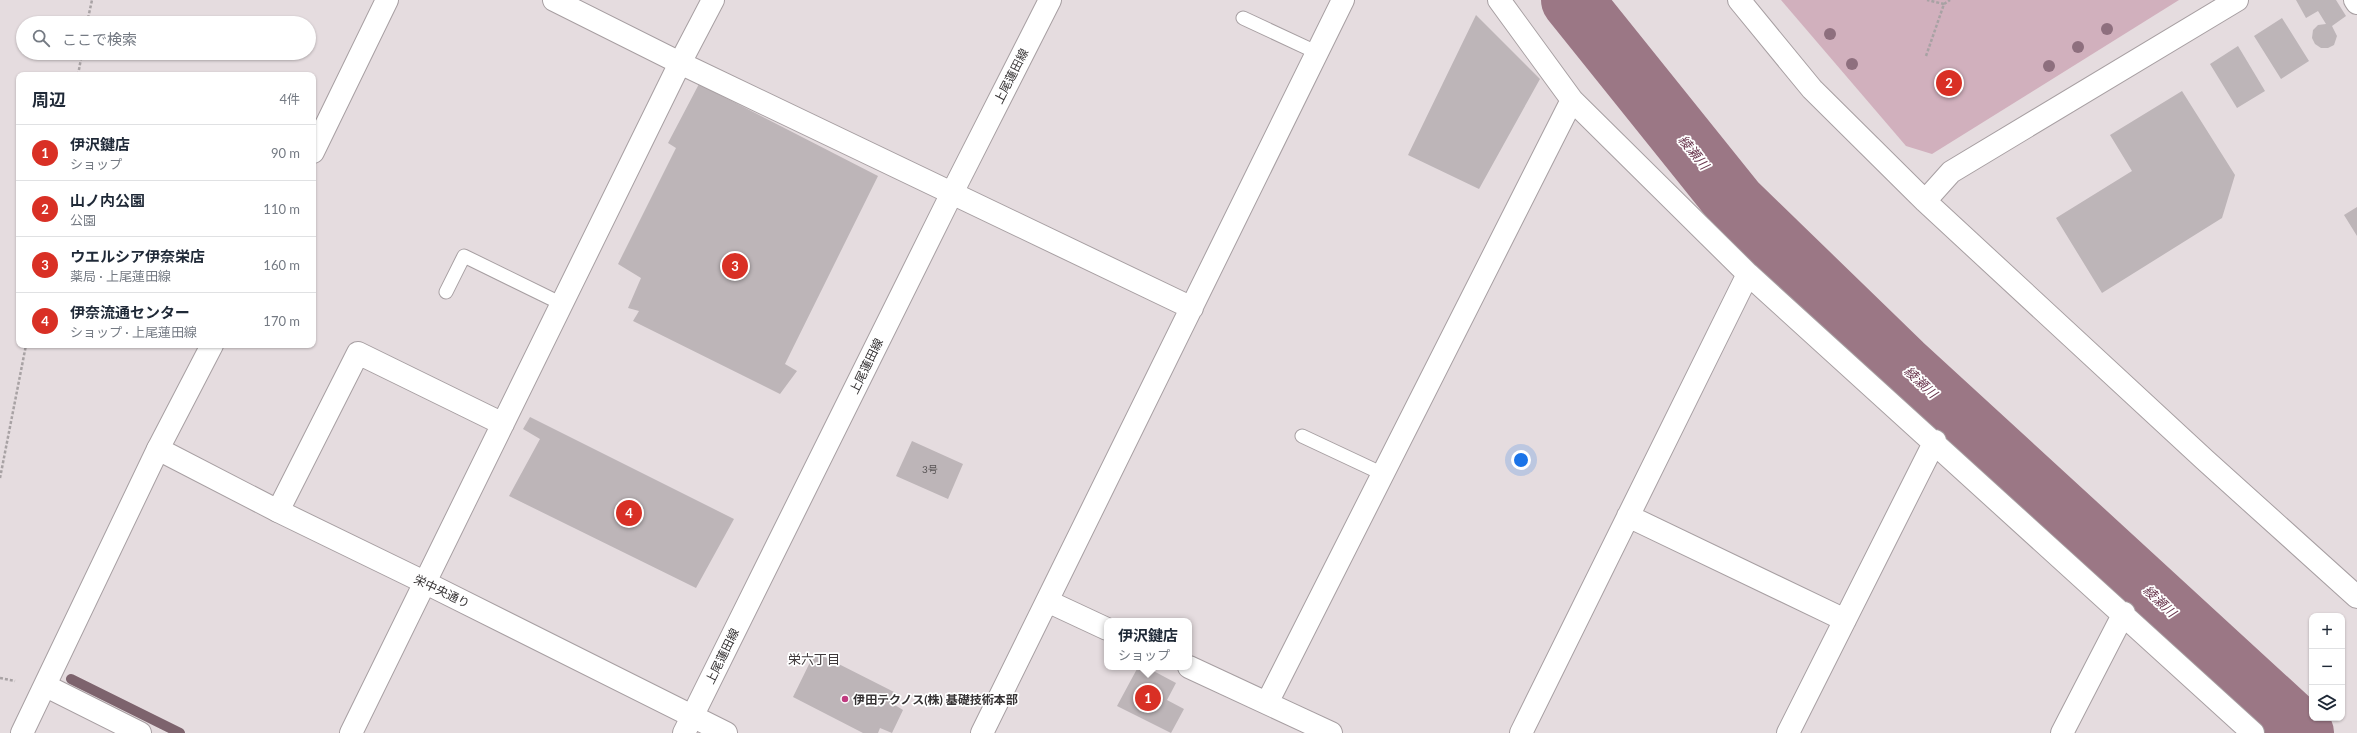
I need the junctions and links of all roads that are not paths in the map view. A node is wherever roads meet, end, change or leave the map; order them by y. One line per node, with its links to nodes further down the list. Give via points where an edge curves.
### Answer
1 (387, 0): 15 (street)
2 (554, 0): 13 (street)
3 (713, 0): 13 (street)
4 (1050, 0): 16 (street, 上尾蓮田線)
5 (1343, 0): 12 (street)
6 (1499, 0): 14 (street)
7 (1739, 0): 17 (street, via 1812,89)
8 (2237, 0): 17 (street, via 1951,172)
9 (2355, 0): 10 (street)
10 (2357, 3)
11 (1243, 18): 12 (lane)
12 (1318, 52): 21 (street)
13 (680, 63): 16 (street); 20 (street)
14 (1572, 100): 18 (street); 27 (street)
15 (316, 146)
16 (952, 193): 21 (street); 39 (street, 上尾蓮田線)
17 (1925, 201): 31 (street, via 2205,460)
18 (1748, 274): 25 (street); 29 (street)
19 (446, 292): 20 (lane, via 464,256)
20 (562, 304): 23 (street)
21 (1192, 308): 32 (street)
22 (210, 348): 26 (street)
23 (503, 424): 28 (street, via 358,353); 30 (street)
24 (1302, 436): 27 (lane)
25 (1935, 441): 33 (street); 34 (street)
26 (158, 449): 28 (street, 栄中央通り); 37 (street)
27 (1383, 474): 38 (street)
28 (278, 511): 30 (street, 栄中央通り)
29 (1628, 516): 34 (street); 46 (street)
30 (424, 582): 39 (street, 栄中央通り); 42 (street)
31 (2357, 596)
32 (1047, 601): 35 (street); 44 (street)
33 (2124, 613): 48 (street); 49 (street)
34 (1846, 620): 47 (street)
35 (1104, 628)
36 (1192, 668): 38 (street)
37 (46, 686): 40 (street); 41 (street)
38 (1267, 703): 45 (street)
39 (688, 725): 43 (street, 栄中央通り)
40 (22, 733)
41 (140, 733)
42 (351, 733)
43 (726, 733)
44 (982, 733)
45 (1331, 733)
46 (1521, 733)
47 (1788, 733)
48 (2062, 733)
49 (2253, 733)

